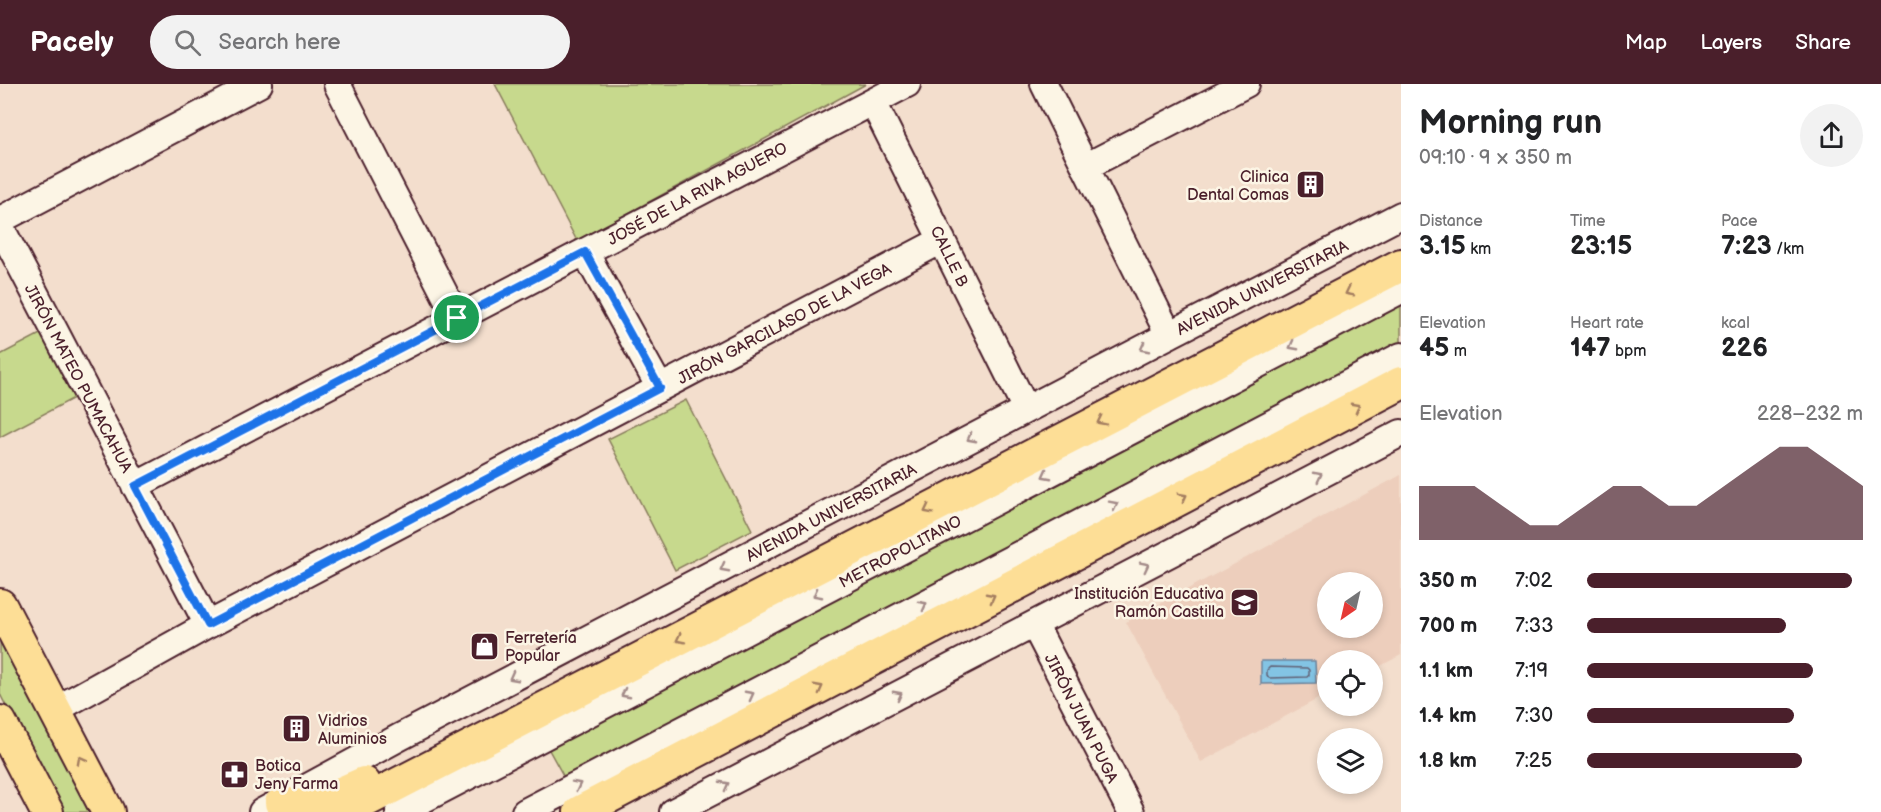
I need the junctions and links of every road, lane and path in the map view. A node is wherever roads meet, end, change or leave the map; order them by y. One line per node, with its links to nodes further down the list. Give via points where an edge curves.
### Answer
1 (259, 84): 9 (street)
2 (337, 84): 14 (street)
3 (907, 84): 6 (street, JOSÉ DE LA RIVA AGUERO)
4 (1044, 84): 7 (street)
5 (1245, 84): 7 (street)
6 (873, 102): 11 (street, CALLE B); 12 (street, JOSÉ DE LA RIVA AGUERO)
7 (1085, 167): 15 (street)
8 (1401, 215): 15 (street, AVENIDA UNIVERSITARIA)
9 (0, 220)
10 (0, 226): 21 (street, JIRÓN MATEO PUMACAHUA)
11 (942, 240): 18 (street, JIRÓN GARCILASO DE LA VEGA); 19 (street, CALLE B)
12 (585, 252): 14 (street, JOSÉ DE LA RIVA AGUERO); 18 (street)
13 (1400, 271): 28 (main road, one-way to 28); 34 (street, METROPOLITANO, one-way to 34)
14 (457, 318): 21 (street, JOSÉ DE LA RIVA AGUERO)
15 (1169, 334): 19 (street, AVENIDA UNIVERSITARIA, one-way to 19)
16 (1401, 356): 35 (street, one-way to 16)
17 (1401, 383): 27 (main road, one-way to 17)
18 (660, 388): 24 (street, JIRÓN GARCILASO DE LA VEGA)
19 (1026, 410): 29 (street, AVENIDA UNIVERSITARIA, one-way to 29)
20 (1401, 433): 23 (street, one-way to 20)
21 (135, 486): 24 (street, JIRÓN MATEO PUMACAHUA)
22 (4, 618): 25 (main road)
23 (1034, 624): 31 (street, one-way to 23); 38 (street, JIRÓN JUAN PUGA)
24 (208, 625): 25 (street, JIRÓN GARCILASO DE LA VEGA)
25 (55, 710): 32 (main road, one-way to 25)
26 (0, 722): 30 (main road)
27 (687, 757): 36 (main road); 37 (main road, via 674,777)
28 (408, 780): 29 (main road, via 383,775 309,807); 33 (main road)
29 (272, 807)
30 (44, 809)
31 (677, 811)
32 (108, 812)
33 (344, 812)
34 (399, 812)
35 (525, 812)
36 (580, 812)
37 (623, 812)
38 (1131, 812)

